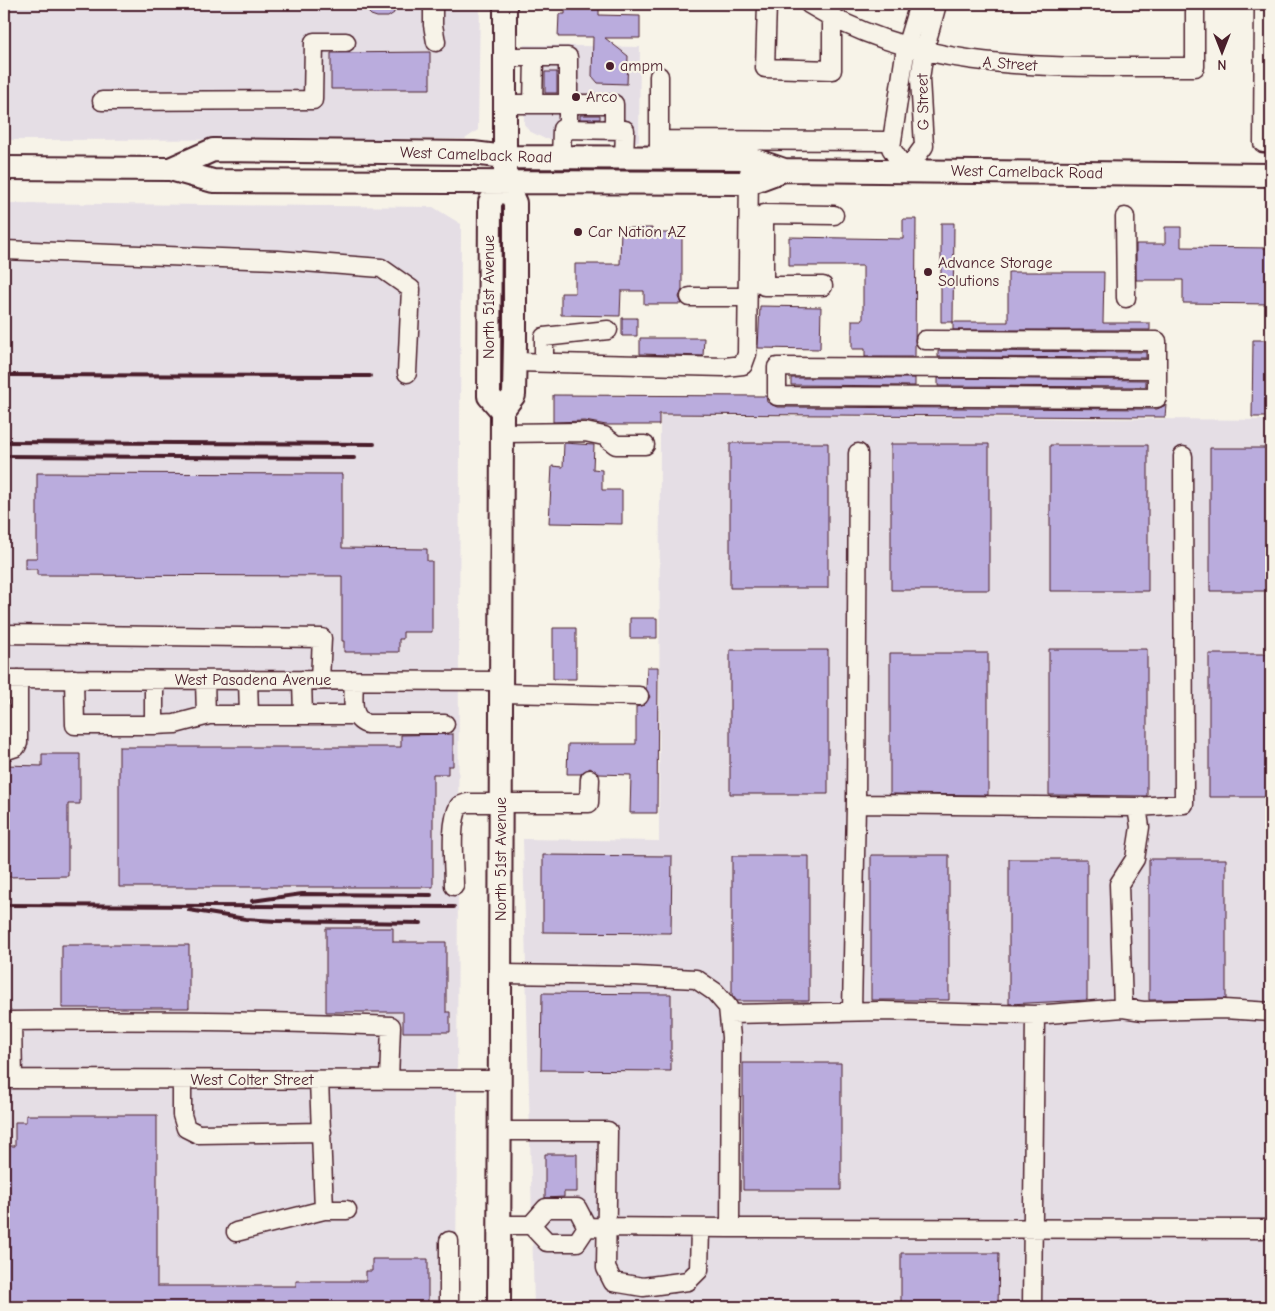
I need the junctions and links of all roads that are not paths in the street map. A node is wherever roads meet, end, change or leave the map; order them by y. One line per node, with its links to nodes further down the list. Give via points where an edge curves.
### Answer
1 (433, 4): 11 (street)
2 (505, 4): 14 (main road, North 51st Avenue)
3 (767, 4): 9 (street, via 765,68 832,70)
4 (809, 4): 9 (street, A Street)
5 (918, 4): 12 (street, G Street)
6 (937, 4): 13 (street, G Street)
7 (1195, 4): 13 (street, A Street, via 1195,66 1006,65)
8 (1264, 4): 24 (street)
9 (832, 17): 12 (street, A Street)
10 (346, 42): 17 (street, via 314,42 314,100)
11 (436, 42)
12 (906, 47): 13 (street, A Street); 23 (street, G Street)
13 (924, 51): 33 (street, G Street, via 920,79 924,146)
14 (505, 57): 15 (street); 19 (main road, North 51st Avenue)
15 (534, 57): 18 (street, via 568,57); 20 (street)
16 (659, 76): 25 (street)
17 (102, 101)
18 (568, 103): 20 (street); 21 (street); 22 (street, via 614,104)
19 (505, 104): 20 (street); 26 (main road, North 51st Avenue)
20 (533, 104)
21 (568, 129): 22 (street); 27 (street, via 562,129)
22 (614, 130): 28 (street, via 625,130)
23 (892, 141): 25 (street); 33 (street, via 891,148)
24 (1267, 143)
25 (659, 149): 28 (main road, West Camelback Road); 29 (main road, West Camelback Road)
26 (505, 157): 27 (main road, West Camelback Road); 31 (main road, West Camelback Road, via 473,153 213,150); 35 (main road, North 51st Avenue)
27 (561, 158): 28 (main road, West Camelback Road)
28 (624, 158)
29 (748, 158): 32 (main road, West Camelback Road); 36 (street)
30 (4, 168): 31 (main road, West Camelback Road)
31 (170, 169): 35 (main road, West Camelback Road, via 213,182)
32 (784, 170): 33 (main road, West Camelback Road); 36 (main road, West Camelback Road)
33 (906, 171): 34 (main road, West Camelback Road)
34 (1271, 175)
35 (505, 182): 36 (main road, West Camelback Road); 46 (main road, North 51st Avenue, via 514,203); 50 (main road, North 51st Avenue, via 490,202 489,271 489,396)
36 (749, 183): 42 (street)
37 (834, 215): 40 (street, via 764,214 764,286)
38 (1125, 217): 43 (street)
39 (4, 250): 49 (street, via 278,260 381,268 411,289)
40 (823, 286)
41 (690, 297): 42 (street)
42 (747, 297): 47 (street, via 747,354 742,365 736,367)
43 (1126, 298)
44 (608, 330): 47 (street, via 544,337)
45 (925, 340): 48 (street, via 1157,341)
46 (515, 362): 47 (street); 50 (main road, North 51st Avenue, via 514,395)
47 (544, 363)
48 (1157, 369): 48 (street, via 1157,398 776,396 777,367)
49 (407, 373)
50 (502, 422): 51 (street, via 604,436 616,445); 63 (main road, North 51st Avenue)
51 (644, 445)
52 (858, 453): 74 (street)
53 (1183, 456): 75 (street, via 1184,804)
54 (4, 634): 61 (street, via 322,638)
55 (11, 679): 56 (street, West Pasadena Avenue); 71 (street, via 18,742 16,747)
56 (74, 679): 57 (street, West Pasadena Avenue); 70 (street, via 75,725)
57 (154, 680): 58 (street, West Pasadena Avenue); 70 (street)
58 (205, 680): 59 (street, West Pasadena Avenue); 68 (street)
59 (248, 680): 60 (street, West Pasadena Avenue); 65 (street)
60 (302, 680): 61 (street, West Pasadena Avenue); 66 (street)
61 (320, 680): 62 (street, West Pasadena Avenue)
62 (354, 680): 63 (street, West Pasadena Avenue); 67 (street)
63 (502, 687): 64 (street, West Pasadena Avenue); 73 (main road, North 51st Avenue)
64 (639, 696)
65 (249, 715): 66 (street); 68 (street)
66 (303, 715): 67 (street)
67 (356, 715): 69 (street, via 360,722 367,724)
68 (206, 716): 70 (street, via 175,724)
69 (445, 724)
70 (154, 725)
71 (4, 751)
72 (590, 779): 73 (street, via 589,803)
73 (502, 803): 76 (street, via 467,803 457,809); 77 (main road, North 51st Avenue)
74 (856, 804): 75 (street); 79 (street)
75 (1138, 807): 78 (street, via 1140,827 1135,859 1119,884)
76 (454, 886)
77 (501, 974): 81 (street, via 696,979 715,992 728,1007); 87 (main road, North 51st Avenue)
78 (1123, 1008): 80 (street); 82 (street)
79 (852, 1011): 81 (street); 82 (street)
80 (1271, 1012)
81 (729, 1014): 97 (street)
82 (1035, 1016): 98 (street)
83 (9, 1080): 84 (street, West Colter Street); 86 (street, via 12,1020 284,1020 391,1026)
84 (182, 1080): 85 (street, West Colter Street); 89 (street, via 184,1122 186,1128 198,1134)
85 (320, 1080): 86 (street, West Colter Street); 89 (street)
86 (389, 1080): 87 (street, West Colter Street)
87 (500, 1080): 88 (main road, North 51st Avenue)
88 (500, 1131): 92 (main road, North 51st Avenue); 95 (street, via 608,1131)
89 (322, 1132): 90 (street)
90 (324, 1210): 91 (street); 100 (street)
91 (347, 1210)
92 (500, 1225): 93 (street); 103 (main road, North 51st Avenue)
93 (530, 1225): 94 (street, via 547,1242 577,1242); 94 (street, via 546,1208 577,1208)
94 (588, 1227): 95 (street)
95 (607, 1227): 96 (street); 96 (street, via 606,1268 613,1282 643,1287 688,1281 699,1270)
96 (700, 1228): 97 (street)
97 (730, 1228): 98 (street)
98 (1033, 1228): 99 (street); 104 (street)
99 (1271, 1229)
100 (236, 1232)
101 (449, 1241): 102 (street)
102 (449, 1307)
103 (499, 1307)
104 (1032, 1307)

